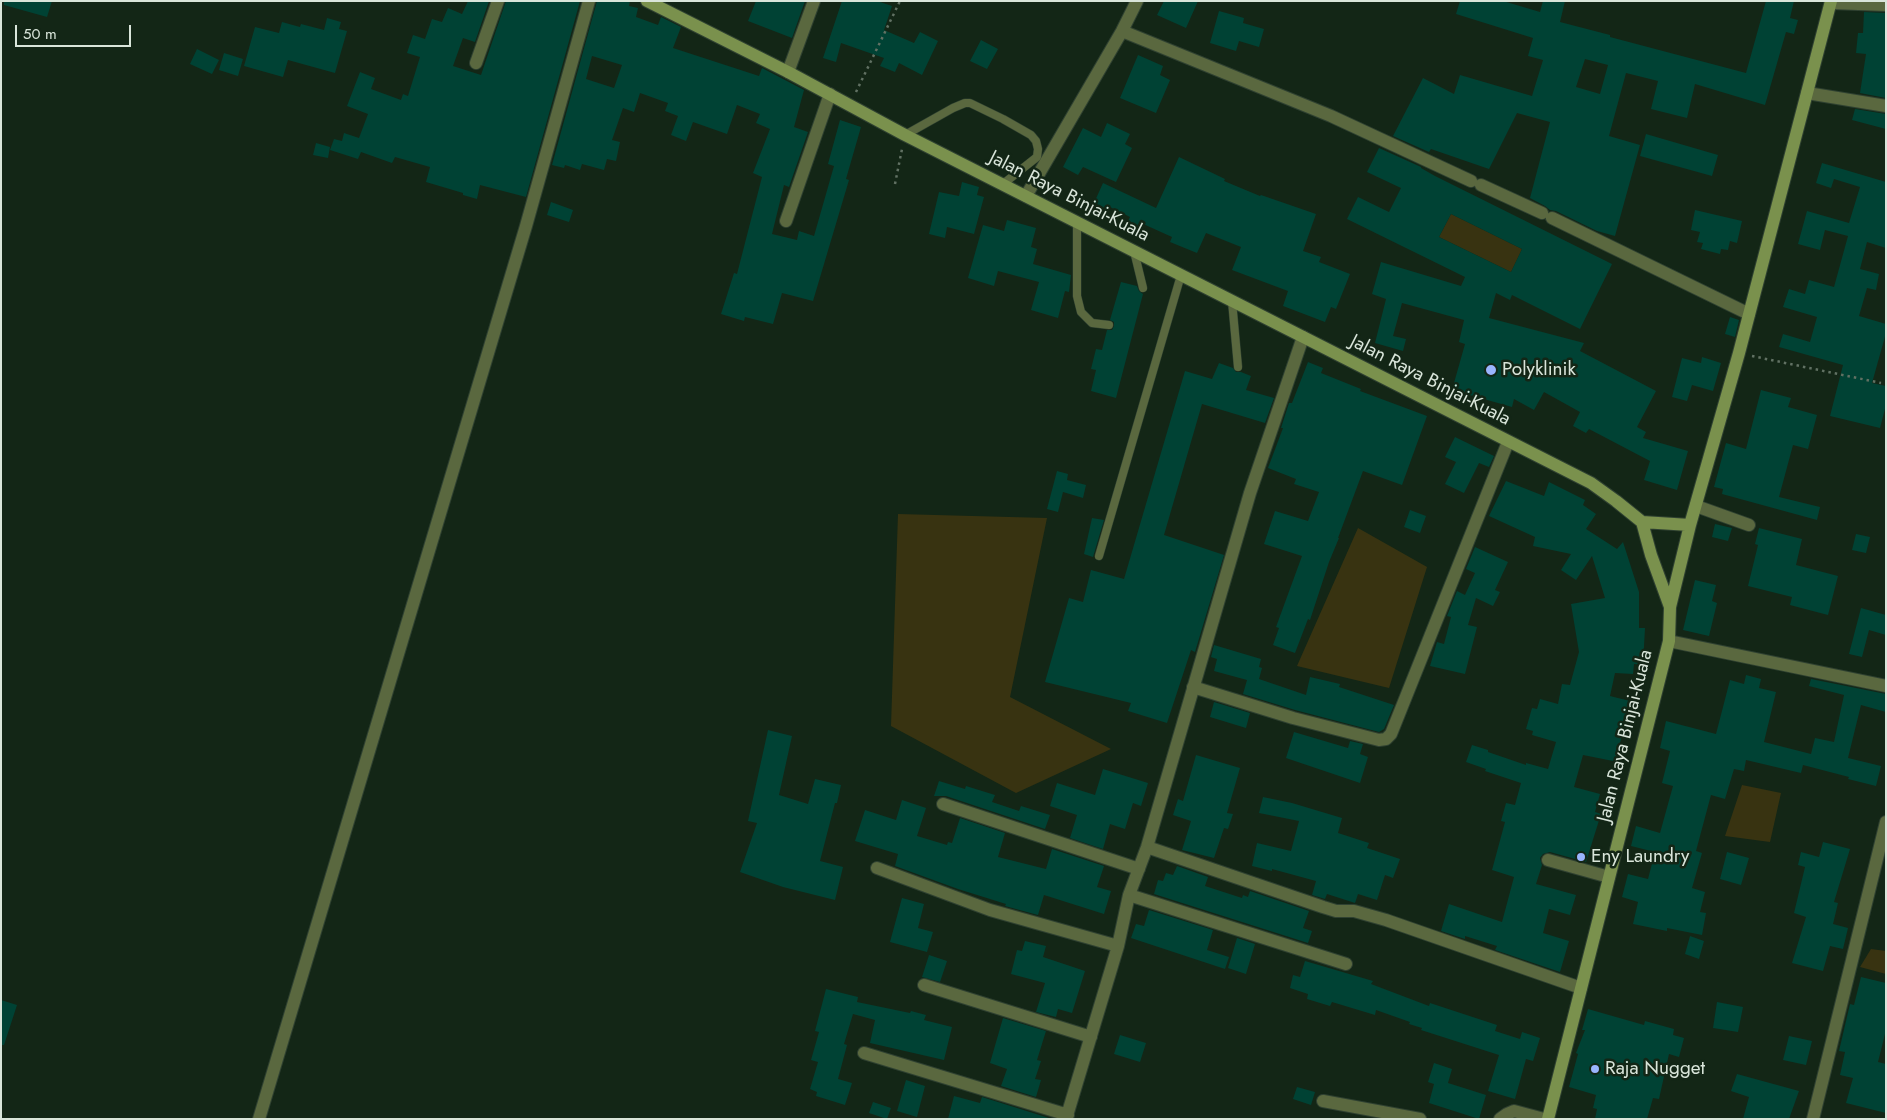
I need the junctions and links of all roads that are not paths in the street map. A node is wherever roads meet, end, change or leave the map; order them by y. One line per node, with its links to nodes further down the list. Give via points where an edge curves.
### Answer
1 (498, 1): 9 (street)
2 (589, 1): 53 (street, via 524,236)
3 (647, 1): 10 (main road, Jalan Raya Binjai-Kuala)
4 (814, 1): 10 (street)
5 (1137, 1): 8 (street)
6 (1831, 2): 7 (street); 11 (main road)
7 (1886, 5)
8 (1122, 30): 16 (street); 23 (street, via 1331,116)
9 (476, 63)
10 (788, 72): 12 (main road, Jalan Raya Binjai-Kuala)
11 (1807, 93): 13 (street); 23 (main road)
12 (830, 94): 14 (main road, Jalan Raya Binjai-Kuala); 17 (street)
13 (1886, 106)
14 (905, 135): 15 (main road, Jalan Raya Binjai-Kuala); 15 (lane, via 965,103 1003,119 1031,135 1038,149 1037,157)
15 (1003, 184): 16 (main road, Jalan Raya Binjai-Kuala)
16 (1026, 196): 18 (main road, Jalan Raya Binjai-Kuala)
17 (786, 221)
18 (1077, 222): 19 (main road, Jalan Raya Binjai-Kuala); 24 (lane, via 1077,296 1081,312 1092,323)
19 (1134, 251): 20 (main road, Jalan Raya Binjai-Kuala); 21 (lane)
20 (1181, 275): 22 (main road, Jalan Raya Binjai-Kuala); 32 (lane)
21 (1143, 288)
22 (1232, 301): 25 (main road, Jalan Raya Binjai-Kuala); 26 (lane)
23 (1749, 314): 28 (main road)
24 (1109, 325)
25 (1303, 337): 27 (main road, Jalan Raya Binjai-Kuala); 36 (street, via 1250,493)
26 (1238, 367)
27 (1508, 442): 29 (main road, Jalan Raya Binjai-Kuala, via 1591,483); 36 (street, via 1391,734 1386,739 1379,740 1293,718)
28 (1696, 506): 30 (main road); 31 (street)
29 (1642, 522): 30 (main road); 33 (main road, Jalan Raya Binjai-Kuala)
30 (1690, 525): 33 (main road)
31 (1749, 525)
32 (1099, 556)
33 (1670, 607): 34 (main road, Jalan Raya Binjai-Kuala)
34 (1669, 641): 35 (street); 43 (main road, Jalan Raya Binjai-Kuala)
35 (1886, 686)
36 (1193, 687): 39 (street)
37 (943, 804): 42 (street)
38 (1886, 822): 58 (street)
39 (1147, 847): 42 (street); 48 (street, via 1336,911 1354,911 1386,920)
40 (1548, 860): 43 (street)
41 (877, 868): 45 (street, via 990,910)
42 (1139, 869): 44 (street)
43 (1609, 877): 48 (main road, Jalan Raya Binjai-Kuala)
44 (1129, 895): 45 (street); 46 (street)
45 (1118, 946): 49 (street)
46 (1346, 964)
47 (924, 985): 49 (street)
48 (1581, 988): 57 (main road, Jalan Raya Binjai-Kuala)
49 (1090, 1037): 52 (street)
50 (864, 1053): 52 (street)
51 (1323, 1101): 54 (street)
52 (1067, 1117)
53 (259, 1119)
54 (1420, 1119)
55 (1500, 1119): 56 (street, via 1514,1111)
56 (1544, 1119)
57 (1548, 1119)
58 (1814, 1119)

